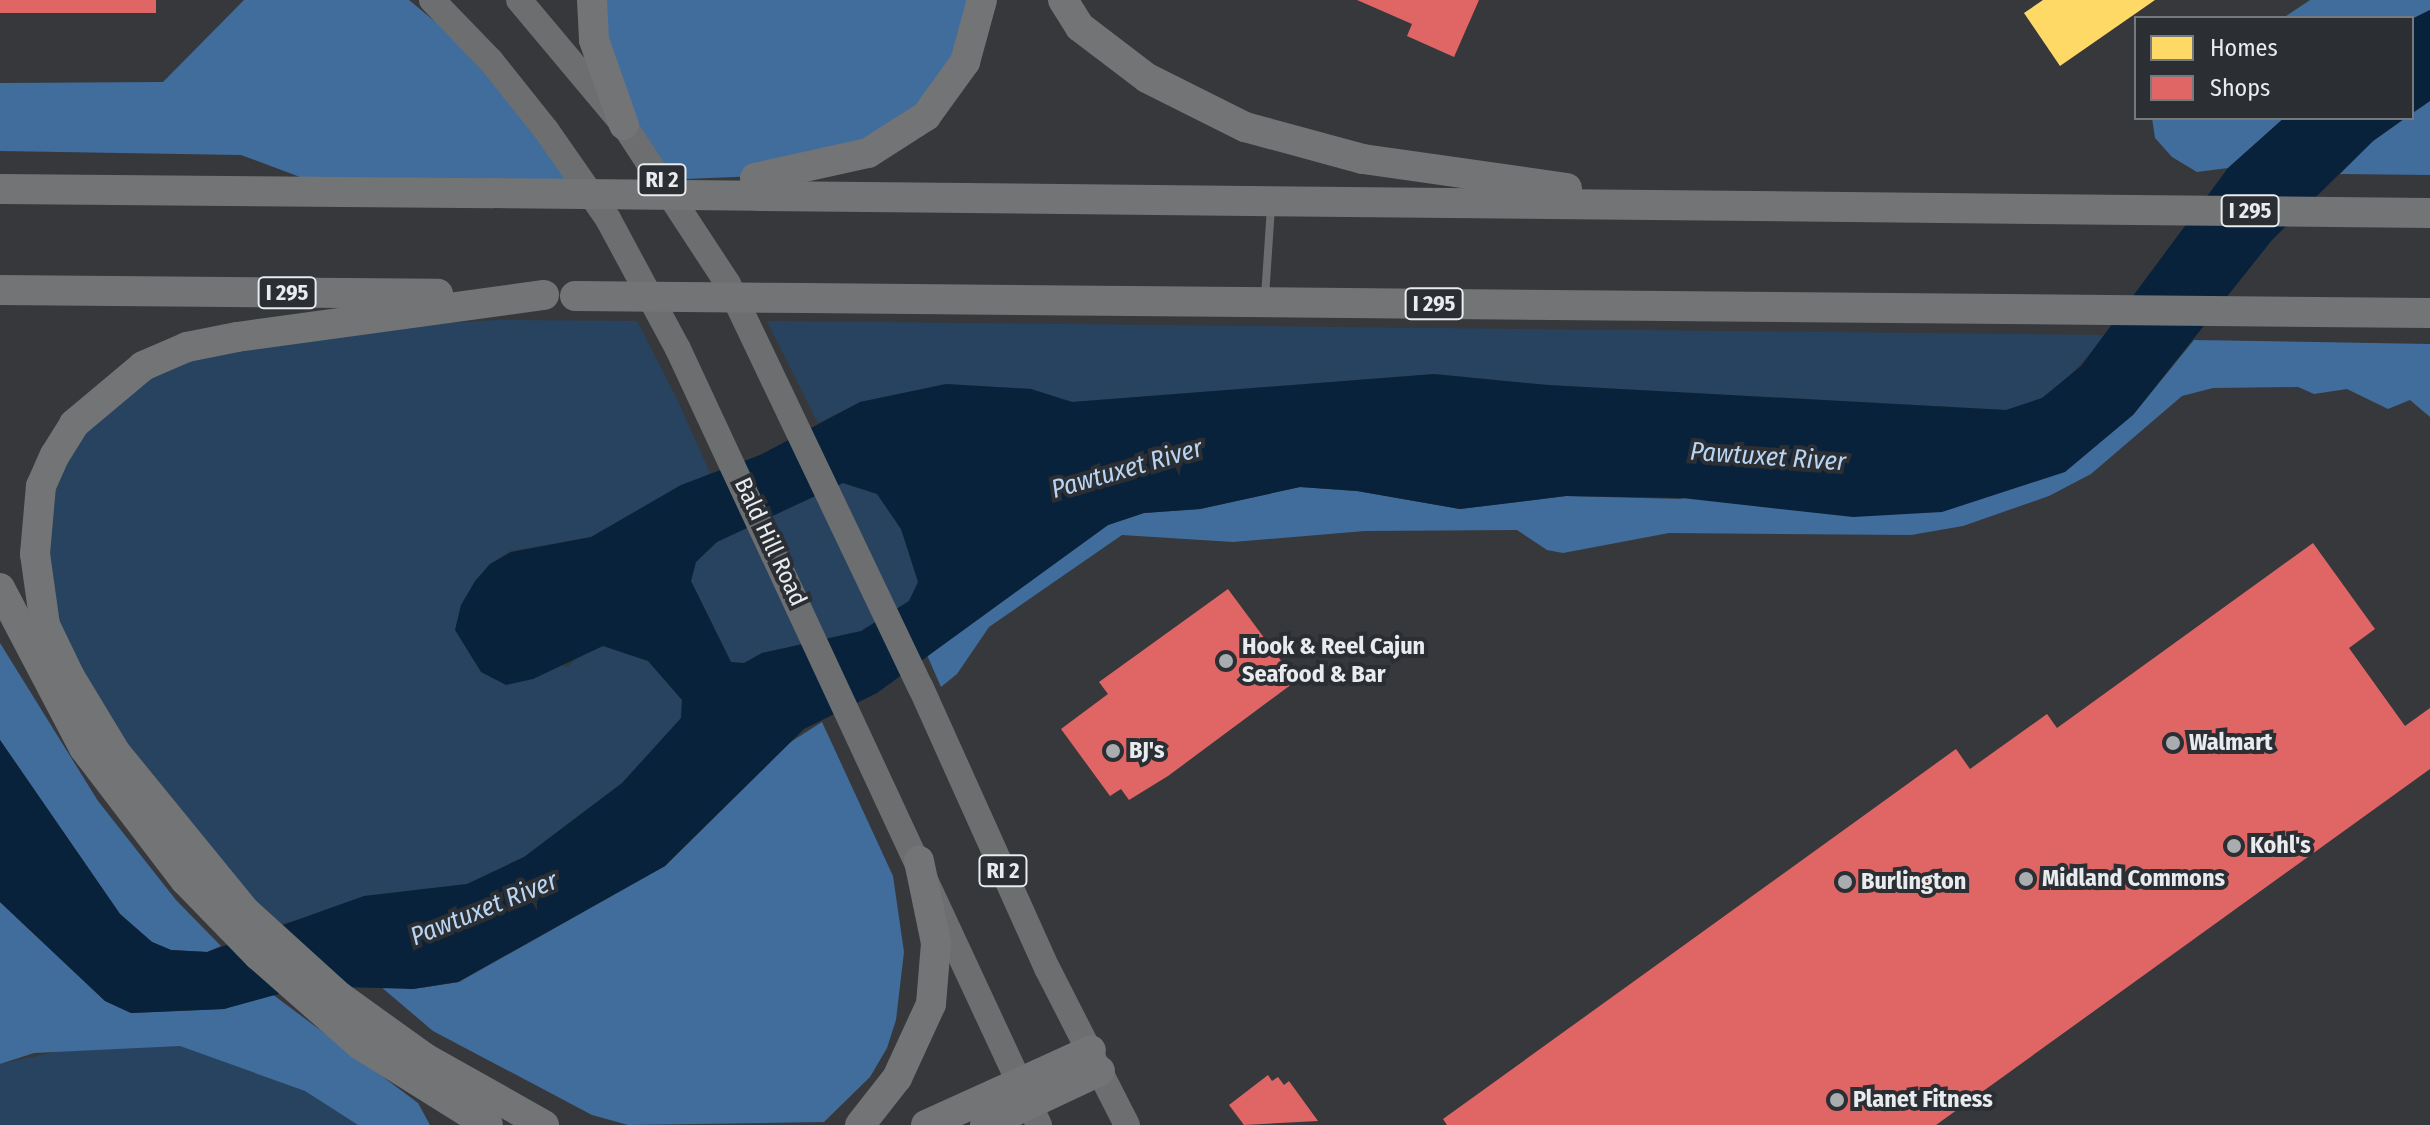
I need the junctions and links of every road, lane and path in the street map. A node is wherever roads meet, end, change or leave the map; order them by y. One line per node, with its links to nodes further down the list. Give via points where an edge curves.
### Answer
1 (432, 0): 17 (main road, Bald Hill Road / RI 2, via 491,61 608,219 710,416)
2 (519, 0): 6 (main road, RI 2)
3 (592, 0): 6 (highway, via 594,40)
4 (982, 0): 7 (highway, via 965,62 926,116 868,153)
5 (1063, 0): 10 (highway, via 1080,27 1147,78 1245,127 1363,159 1453,173)
6 (624, 125): 19 (main road, RI 2, via 728,284 921,688 1047,968)
7 (757, 187): 8 (highway, bridge, via 585,183 493,193); 9 (highway, I 295)
8 (0, 189)
9 (1272, 201): 10 (highway, I 295); 14 (lane)
10 (1788, 206): 11 (highway, I 295)
11 (2430, 210)
12 (0, 290): 13 (highway, I 295)
13 (544, 295): 14 (highway, I 295, bridge); 18 (highway, via 187,347 143,366 107,392 74,424 55,455 35,514 37,590 45,625 116,753)
14 (1265, 302): 15 (highway, I 295)
15 (2430, 313)
16 (0, 588): 18 (highway, via 84,748)
17 (919, 861): 20 (main road, Bald Hill Road / RI 2); 23 (highway, via 936,943 931,1004 897,1078)
18 (198, 876): 21 (highway, via 307,1001 359,1044); 22 (highway, via 340,997 425,1058)
19 (1095, 1060): 20 (highway); 26 (main road, RI 2)
20 (1030, 1104): 24 (highway); 25 (highway)
21 (488, 1125)
22 (544, 1125)
23 (860, 1125)
24 (926, 1125)
25 (985, 1125)
26 (1127, 1125)

